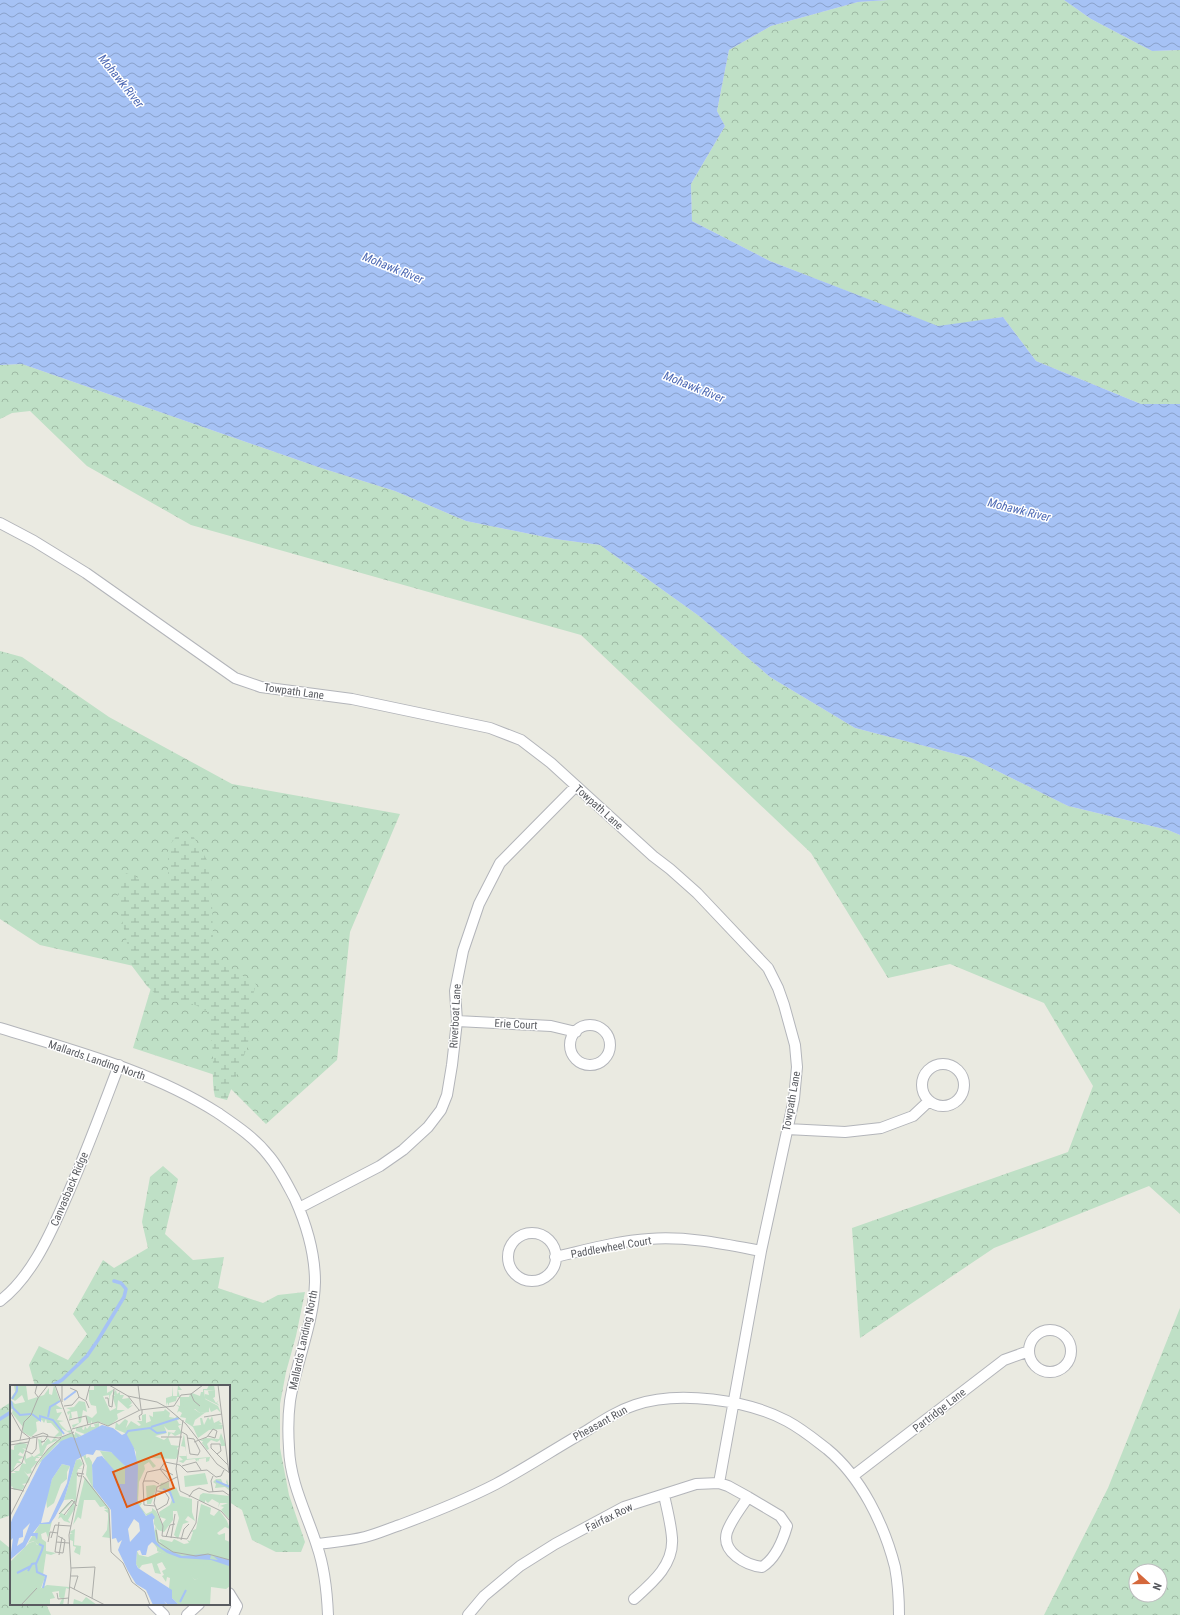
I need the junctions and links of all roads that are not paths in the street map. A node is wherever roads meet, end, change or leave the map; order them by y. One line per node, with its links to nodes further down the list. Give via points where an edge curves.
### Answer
1 (0, 523): 2 (street, Towpath Lane, via 86,573 235,678 261,687 352,699 490,728 521,740)
2 (576, 786): 3 (street, Riverboat Lane, via 500,863 479,904 463,951 455,991); 8 (street, Towpath Lane, via 697,893 768,968 784,1005 797,1067 794,1099)
3 (457, 1021): 5 (street, Erie Court, via 551,1026); 9 (street, Riverboat Lane, via 447,1094 441,1110 428,1127 403,1150 380,1166)
4 (0, 1028): 6 (street, Mallards Landing North)
5 (576, 1032)
6 (119, 1065): 9 (street, Mallards Landing North, via 198,1101 242,1129 270,1156 284,1176); 12 (street, Canvasback Ridge, via 79,1169 52,1229 22,1279)
7 (929, 1101): 7 (street, via 922,1090 922,1083 928,1071 939,1064 952,1066 958,1070 964,1083 961,1097 949,1106 942,1107); 8 (street, via 913,1116 881,1128 845,1132)
8 (787, 1129): 10 (street, Towpath Lane)
9 (299, 1208): 19 (street, Mallards Landing North, via 311,1242 315,1281 314,1300 290,1402 289,1450 301,1503)
10 (761, 1251): 11 (street, Paddlewheel Court, via 698,1240 649,1239); 14 (street, Towpath Lane)
11 (555, 1257): 11 (street, Paddlewheel Court, via 550,1271 538,1280 523,1279 516,1275 508,1262 510,1246 522,1235 529,1233 545,1237 554,1249)
12 (0, 1301)
13 (1029, 1351): 13 (street, via 1030,1360 1035,1367 1050,1373 1065,1367 1072,1352 1065,1336 1050,1330 1035,1336 1030,1343); 15 (street, Partridge Lane, via 1004,1360)
14 (733, 1403): 15 (street, Pheasant Run, via 765,1412 811,1436 834,1454); 16 (street); 19 (street, Pheasant Run, via 685,1397 636,1404 496,1484 433,1512 364,1537)
15 (853, 1476): 29 (street, Pheasant Run, via 886,1538 895,1568)
16 (719, 1483): 17 (street, Fairfax Row, via 696,1484); 18 (street)
17 (664, 1495): 21 (street, via 672,1538 671,1548 666,1565 657,1578); 28 (street, Fairfax Row, via 624,1507 555,1544 520,1566 484,1596)
18 (748, 1497): 18 (street, via 728,1531 727,1545 735,1556 762,1568 784,1537 787,1526 780,1516)
19 (317, 1544): 27 (street, Mallards Landing North, via 327,1588)
20 (230, 1595): 26 (street, via 237,1606)
21 (634, 1599)
22 (154, 1605): 24 (street)
23 (198, 1605): 25 (street)
24 (164, 1615)
25 (187, 1615)
26 (233, 1615)
27 (328, 1615)
28 (468, 1615)
29 (899, 1615)

